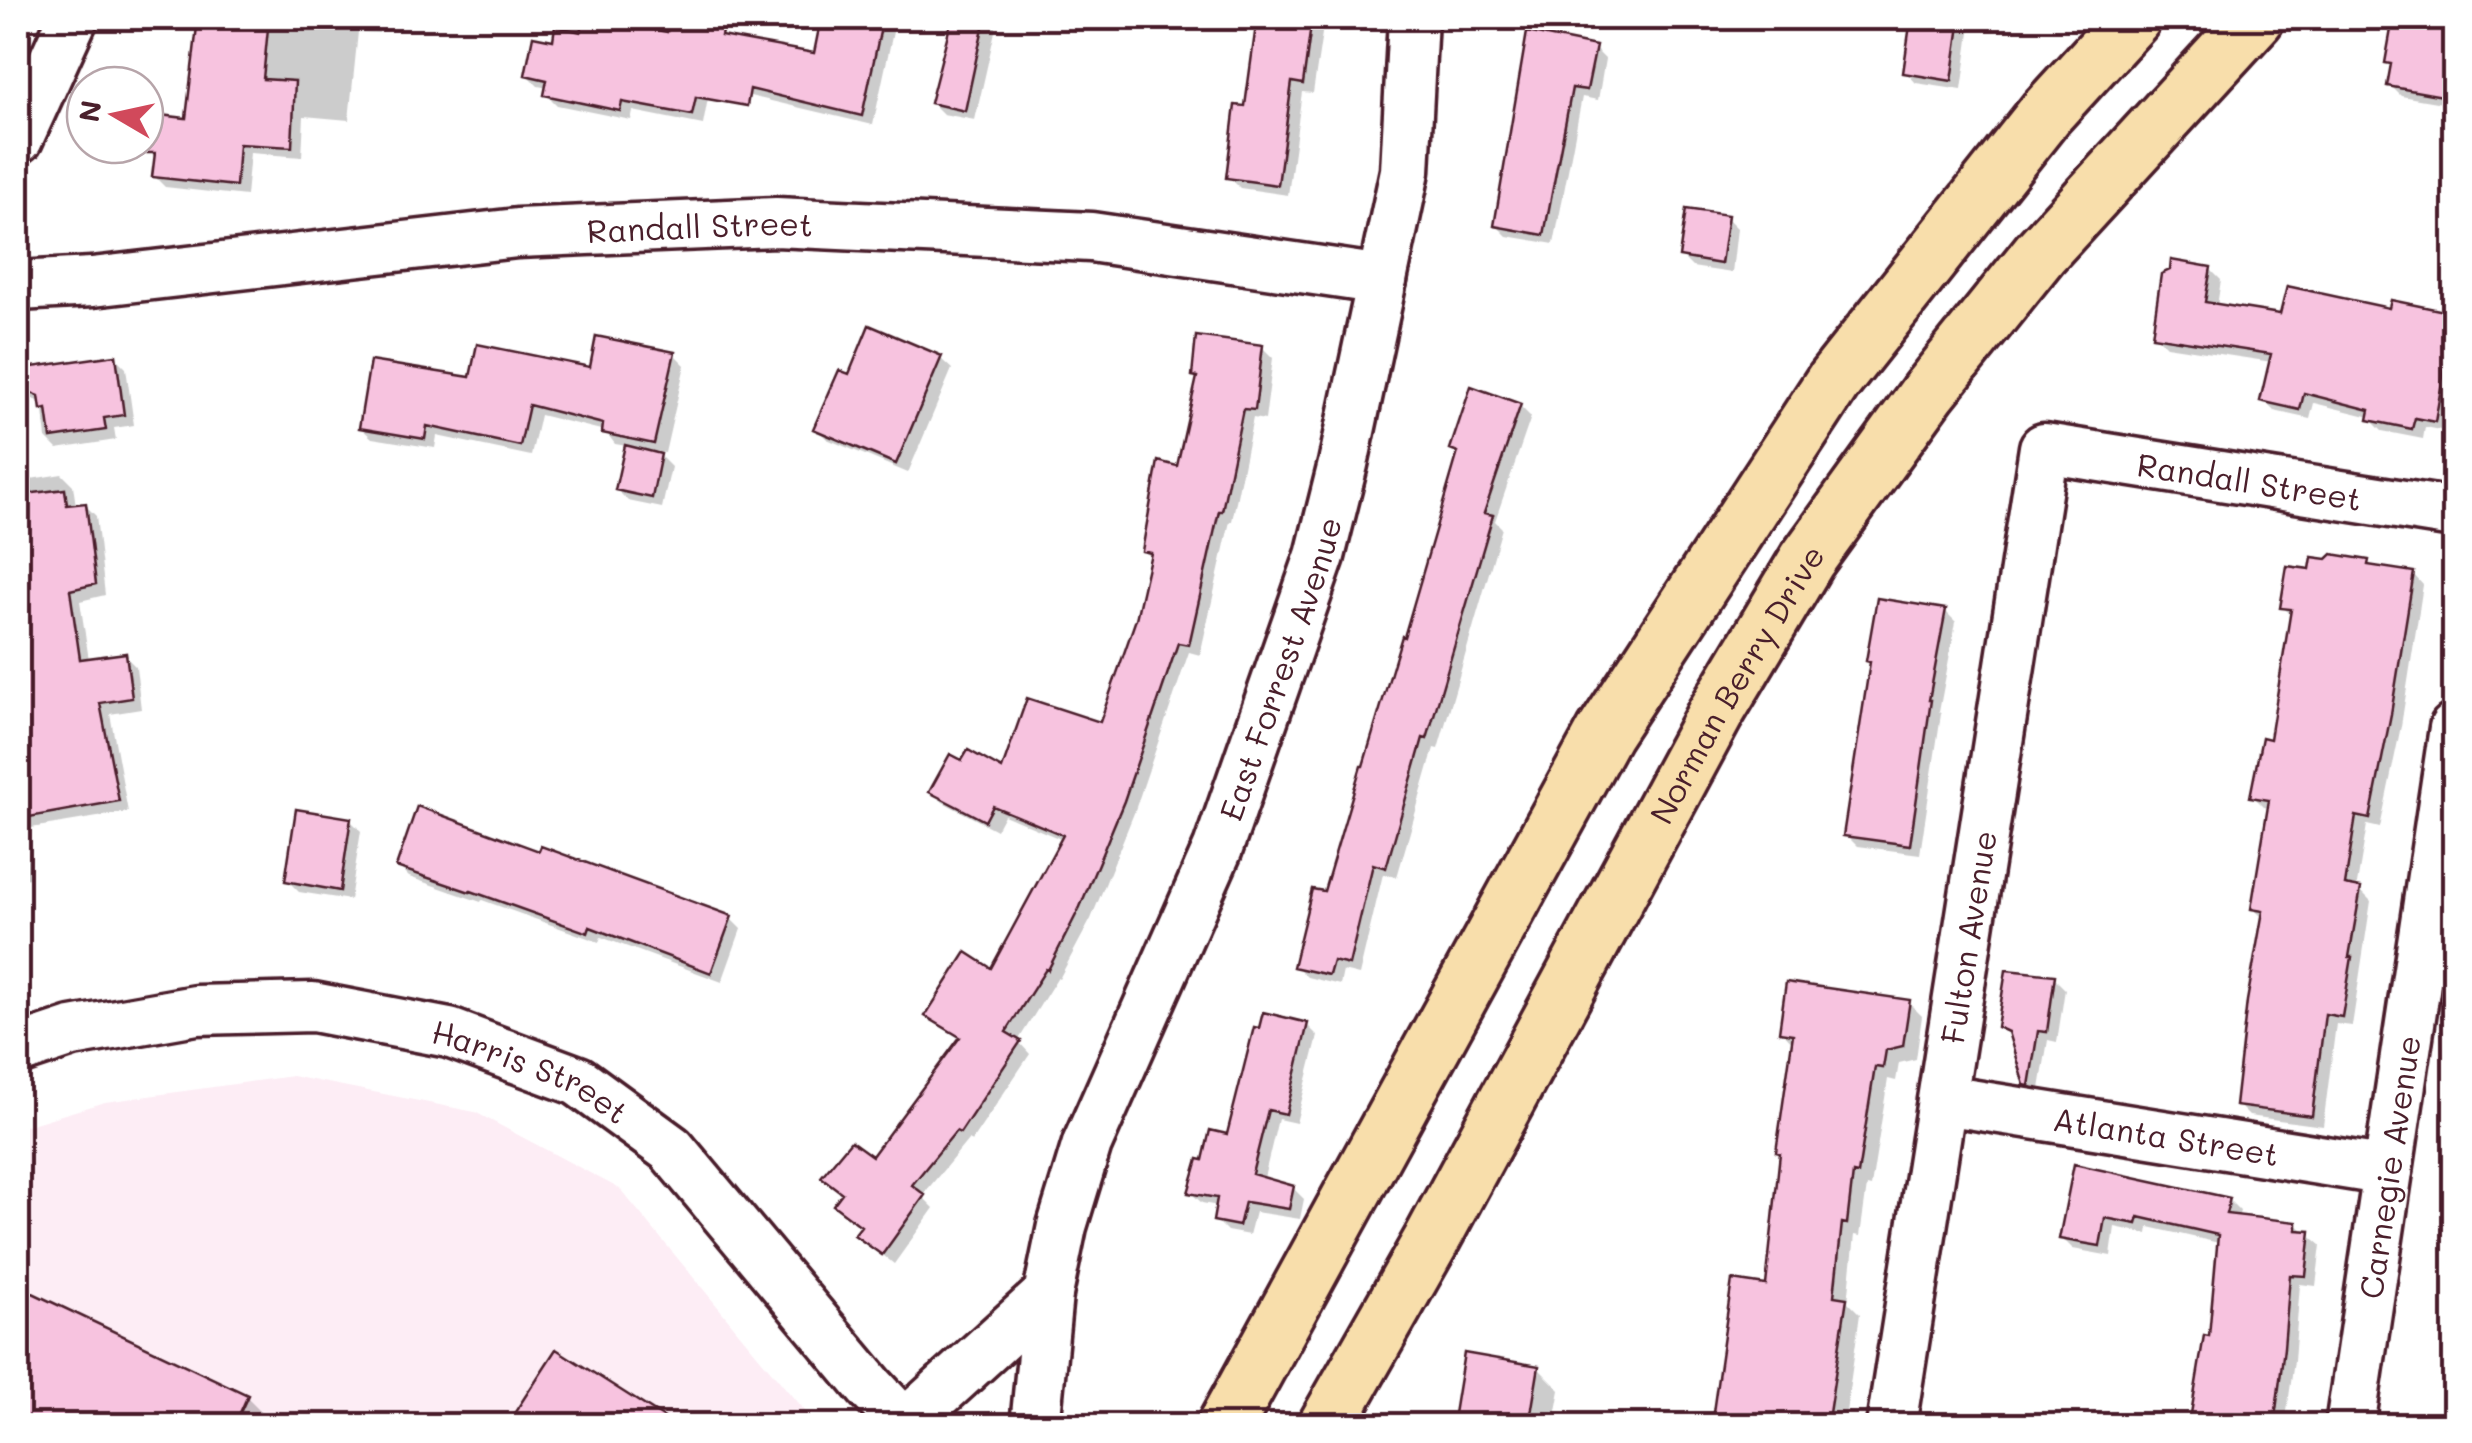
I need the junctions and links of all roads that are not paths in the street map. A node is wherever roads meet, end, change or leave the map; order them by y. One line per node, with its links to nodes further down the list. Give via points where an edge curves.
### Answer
1 (73, 18): 5 (street)
2 (1413, 18): 6 (street, East Forrest Avenue, via 1405,171)
3 (2133, 18): 17 (main road, via 2046,114 1833,382 1615,716)
4 (2256, 18): 18 (main road, Norman Berry Drive, via 2040,253 1807,560 1715,714)
5 (18, 139)
6 (1382, 280): 7 (street, Randall Street, via 1091,237 776,222 517,234); 14 (street, East Forrest Avenue, via 1320,556 1218,848 1086,1144)
7 (18, 286)
8 (2044, 448): 9 (street, Randall Street); 12 (street, Fulton Avenue)
9 (2454, 513)
10 (2454, 728): 13 (street, Carnegie Avenue)
11 (18, 1050): 15 (street, Harris Street, via 72,1032 196,1010 313,1007 450,1033 578,1082 671,1148)
12 (1944, 1100): 13 (street, Atlanta Street); 19 (street, Fulton Avenue)
13 (2388, 1171): 20 (street, Carnegie Avenue)
14 (1048, 1294): 15 (street); 16 (street, East Forrest Avenue)
15 (905, 1425)
16 (1035, 1426)
17 (1225, 1426)
18 (1326, 1426)
19 (1891, 1426)
20 (2350, 1426)

